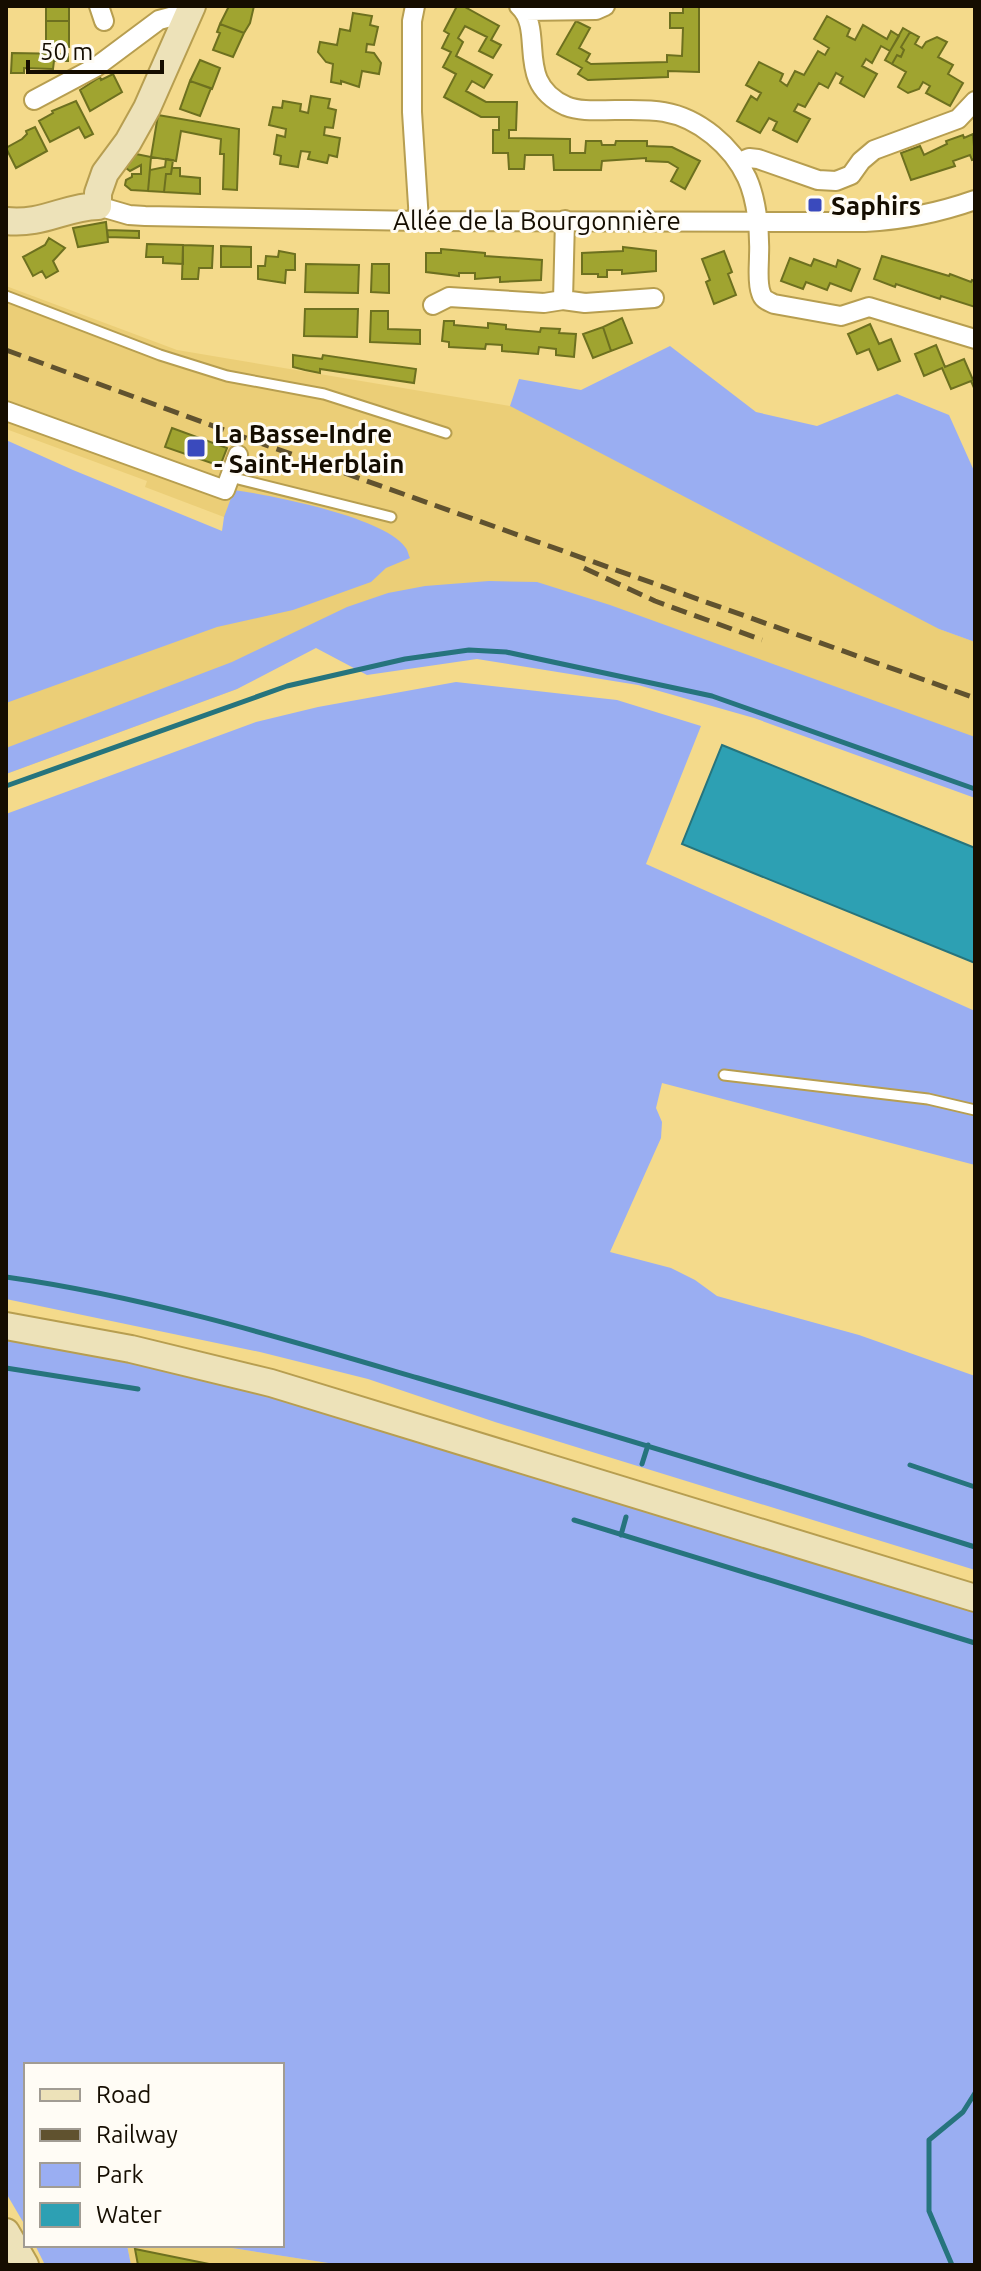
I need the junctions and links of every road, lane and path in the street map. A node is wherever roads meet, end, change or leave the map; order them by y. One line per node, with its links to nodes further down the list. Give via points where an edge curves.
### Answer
1 (414, 6): 12 (street, via 412,112)
2 (605, 6): 4 (street)
3 (190, 9): 5 (street, via 159,20 96,67); 9 (main road, via 147,108 105,173)
4 (522, 9): 7 (street, via 529,23 536,77 566,106 679,116 709,132)
5 (34, 100)
6 (975, 101): 7 (street, via 958,119 874,150 851,175 836,181 758,159)
7 (739, 162): 13 (street, via 749,182)
8 (975, 200): 13 (street, Allée de la Bourgonnière, via 901,220)
9 (98, 206): 11 (main road, via 29,223); 12 (street, Allée de la Bourgonnière, via 145,216)
10 (565, 220): 12 (street, Allée de la Bourgonnière); 13 (street, Allée de la Bourgonnière); 16 (street)
11 (6, 221)
12 (419, 221)
13 (756, 221): 18 (street, via 759,291 764,300 841,316 869,307)
14 (6, 296): 20 (lane, via 227,376 324,394)
15 (654, 298): 16 (street)
16 (563, 300): 17 (street, via 511,303 449,297)
17 (433, 305)
18 (975, 339)
19 (6, 411): 22 (street, via 225,490)
20 (446, 433)
21 (238, 455): 22 (street)
22 (230, 477): 23 (lane)
23 (391, 517)
24 (724, 1075): 25 (lane, via 928,1099)
25 (975, 1110)
26 (6, 1326): 27 (main road, via 271,1383)
27 (975, 1598)
28 (6, 2232): 29 (main road)
29 (25, 2265)

